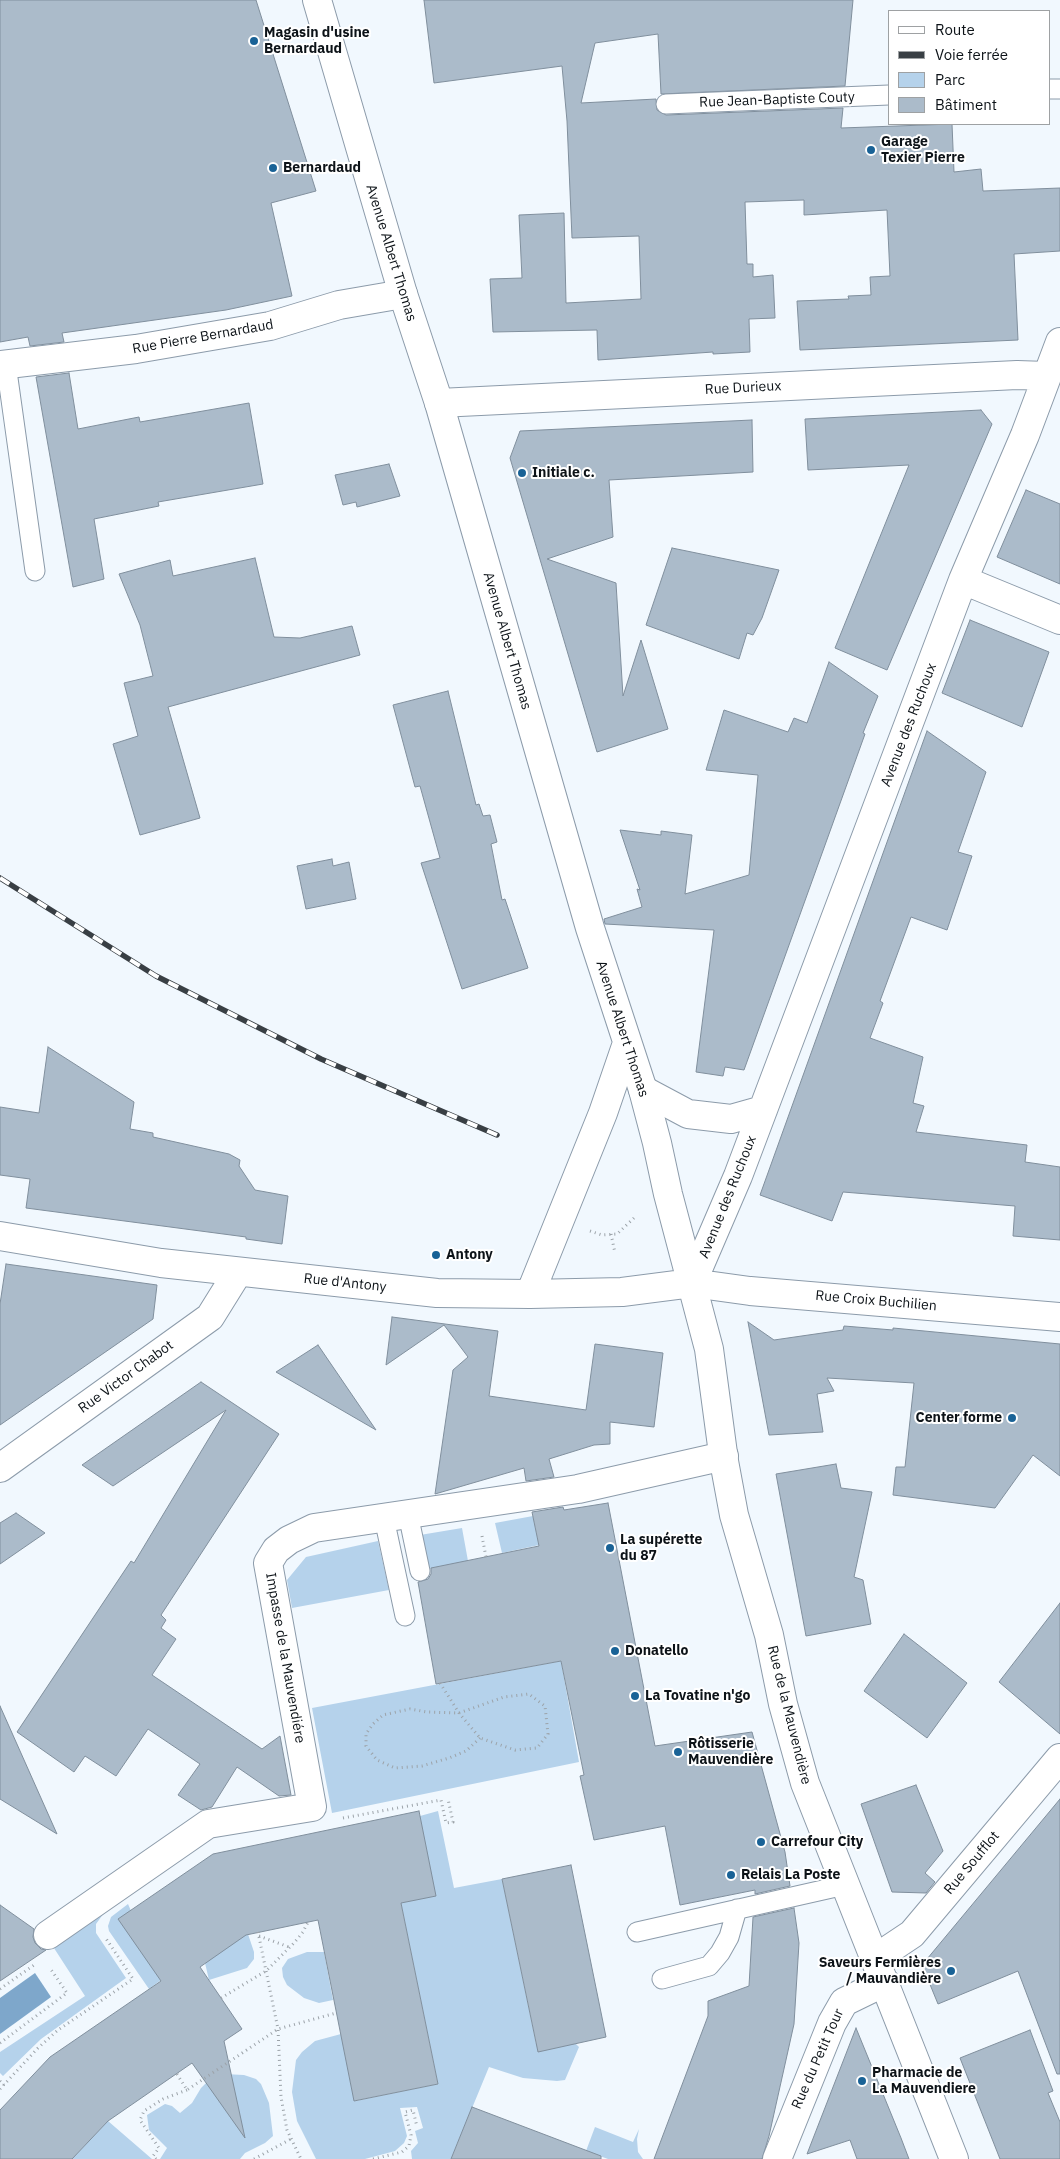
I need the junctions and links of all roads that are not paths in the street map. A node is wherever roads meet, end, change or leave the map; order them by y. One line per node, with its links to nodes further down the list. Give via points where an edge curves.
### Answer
1 (316, 0): 4 (street, Avenue Albert Thomas)
2 (888, 95): 3 (lane, Rue Jean-Baptiste Couty)
3 (666, 104)
4 (403, 294): 6 (street, Rue Pierre Bernardaud, via 339,305 270,326 136,349); 8 (street, Avenue Albert Thomas)
5 (1060, 342): 7 (street, Avenue des Ruchoux)
6 (3, 365): 9 (lane)
7 (1047, 376): 8 (street, Rue Durieux); 10 (street, Avenue des Ruchoux)
8 (439, 403): 12 (street, Avenue Albert Thomas, via 590,928)
9 (35, 571)
10 (963, 580): 11 (street); 14 (street, Avenue des Ruchoux)
11 (1060, 620)
12 (627, 1043): 13 (street, Avenue Albert Thomas); 18 (street, via 603,1113)
13 (643, 1090): 14 (street, Avenue des Ruchoux, via 688,1114 731,1119); 17 (street, Avenue Albert Thomas)
14 (763, 1110): 17 (street, Avenue des Ruchoux)
15 (0, 1236): 16 (street, Rue d'Antony, via 161,1263)
16 (238, 1272): 18 (street, Rue d'Antony, via 437,1293); 21 (street, Rue Victor Chabot, via 210,1317)
17 (692, 1283): 18 (street, Rue d'Antony, via 622,1292); 19 (street, Rue Croix Buchilien, via 750,1291); 20 (street, Rue de la Mauvendière, via 709,1349)
18 (530, 1294)
19 (1060, 1316)
20 (724, 1456): 22 (street, Impasse de la Mauvendiére, via 578,1488); 26 (street, Rue de la Mauvendière, via 734,1515 769,1635 783,1704 805,1783)
21 (0, 1468)
22 (396, 1516): 23 (lane); 24 (lane); 29 (street, Impasse de la Mauvendiére, via 314,1528 289,1540 276,1550 268,1563 312,1807 208,1824)
23 (420, 1571)
24 (405, 1616)
25 (1060, 1758): 30 (street, Rue Soufflot)
26 (846, 1885): 27 (lane); 30 (street, Rue de la Mauvendière)
27 (737, 1909): 28 (lane); 31 (lane, via 729,1937 709,1966)
28 (637, 1932)
29 (48, 1935)
30 (880, 1970): 32 (street, Rue du Petit Tour, via 844,2002 832,2023); 33 (street, Rue de la Mauvendière)
31 (662, 1978)
32 (777, 2159)
33 (954, 2159)

